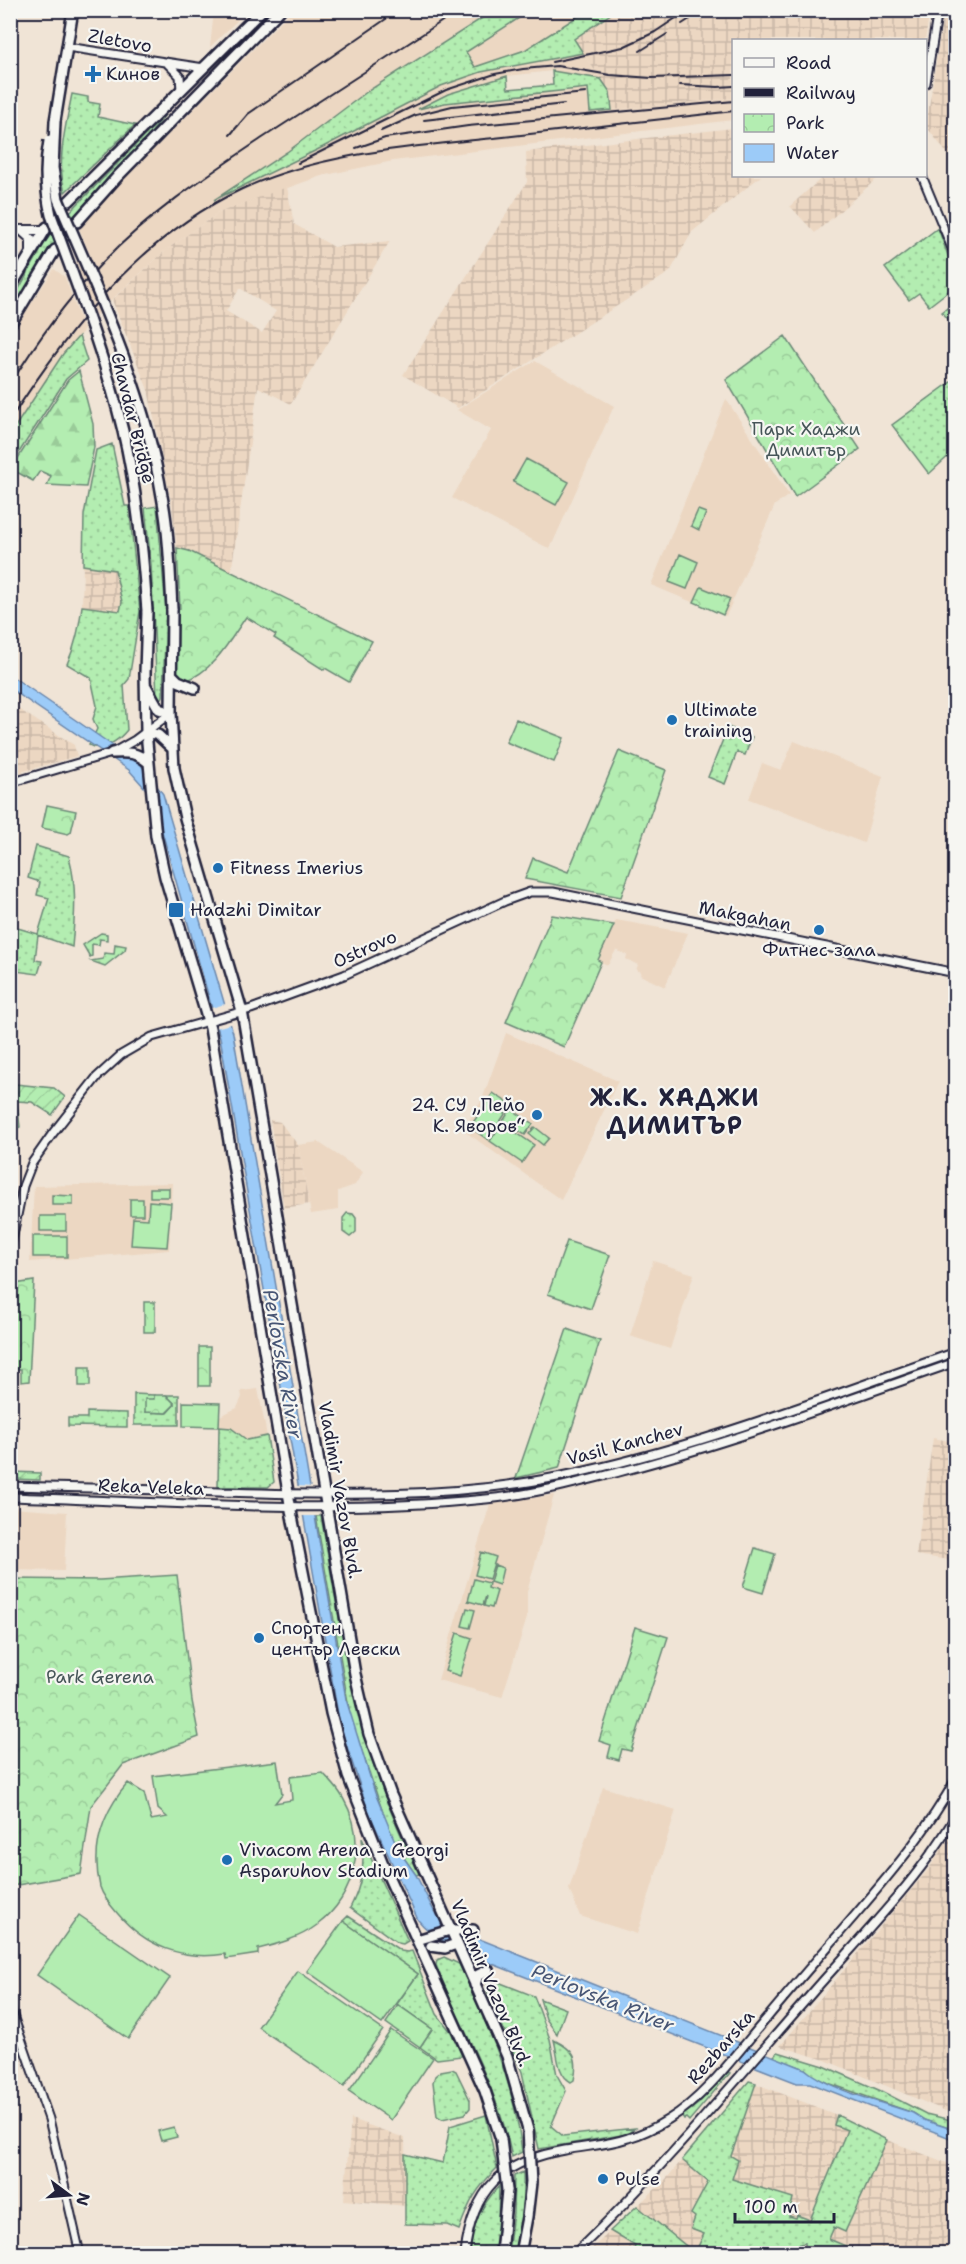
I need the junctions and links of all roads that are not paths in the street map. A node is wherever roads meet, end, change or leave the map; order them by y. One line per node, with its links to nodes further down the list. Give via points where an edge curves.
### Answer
1 (73, 10): 5 (main road, Chavdar Bridge)
2 (262, 10): 7 (main road)
3 (280, 10): 9 (main road)
4 (938, 10): 8 (street)
5 (67, 47): 6 (street, Zletovo); 12 (main road, Chavdar Bridge)
6 (168, 64): 7 (street, Zletovo); 10 (street, Zletovo, via 180,76)
7 (204, 68): 9 (main road); 10 (main road); 11 (main road)
8 (927, 76)
9 (214, 77): 11 (main road)
10 (181, 90): 14 (main road)
11 (195, 96): 15 (main road)
12 (55, 121): 24 (main road, Chavdar Bridge, bridge, via 53,168 58,199 137,392 154,456 167,528); 25 (main road, Chavdar Bridge, bridge, via 46,158 45,192 123,430 140,523 147,611)
13 (922, 177): 21 (street)
14 (69, 201)
15 (77, 222)
16 (45, 228): 18 (main road); 20 (main road)
17 (10, 230): 18 (main road)
18 (20, 230): 20 (main road, via 31,239)
19 (55, 250): 23 (main road)
20 (31, 252): 22 (main road)
21 (956, 258)
22 (10, 288)
23 (10, 325)
24 (172, 675): 26 (main road); 27 (main road, Chavdar Bridge)
25 (145, 684): 27 (main road, via 159,709); 28 (main road, Chavdar Bridge)
26 (195, 688)
27 (171, 713): 28 (street); 29 (main road, Vladimir Vazov Blvd.)
28 (146, 732): 29 (main road, via 158,735); 30 (street); 31 (main road)
29 (172, 748): 35 (main road, Vladimir Vazov Blvd., via 184,818)
30 (112, 753): 31 (main road, via 140,755); 32 (street)
31 (149, 763): 36 (main road, via 156,836 165,877)
32 (10, 783)
33 (530, 892): 34 (street, Makgahan, via 553,892); 35 (street, Ostrovo, via 344,975)
34 (956, 973)
35 (242, 1011): 36 (street, Ostrovo); 42 (main road, Vladimir Vazov Blvd.)
36 (211, 1020): 37 (street, Ostrovo, via 137,1044 97,1077 32,1163 23,1186); 41 (main road)
37 (10, 1250)
38 (956, 1352): 42 (street, Vasil Kanchev, via 731,1431 563,1476 420,1494)
39 (956, 1362): 45 (street, Vasil Kanchev, via 730,1440 560,1486 487,1499)
40 (10, 1486): 41 (street, Reka Veleka)
41 (293, 1495): 42 (street, Vasil Kanchev); 44 (main road)
42 (321, 1495): 45 (main road, Vladimir Vazov Blvd.)
43 (10, 1497): 44 (street, Reka Veleka)
44 (295, 1507): 45 (street, Vasil Kanchev); 50 (main road, via 340,1751)
45 (323, 1507): 48 (main road, Vladimir Vazov Blvd., via 369,1734)
46 (956, 1779): 57 (street, Rezbarska, via 904,1858 692,2102 650,2130 627,2139 543,2154 516,2164 481,2196 467,2233)
47 (956, 1815): 60 (street, Rezbarska, via 916,1872 706,2116)
48 (450, 1930): 49 (main road); 50 (main road); 51 (main road, Vladimir Vazov Blvd.)
49 (473, 1930)
50 (417, 1940): 58 (main road, bridge, via 485,2091 501,2139 507,2190)
51 (456, 1944): 52 (main road, via 445,1948); 54 (main road, Vladimir Vazov Blvd.)
52 (431, 1946)
53 (488, 1970): 54 (main road, via 478,1975)
54 (475, 1985): 59 (main road, Vladimir Vazov Blvd., bridge, via 507,2056 528,2130 531,2183)
55 (10, 2007): 56 (street, via 49,2119)
56 (80, 2253)
57 (465, 2253)
58 (501, 2253)
59 (520, 2253)
60 (574, 2253)

